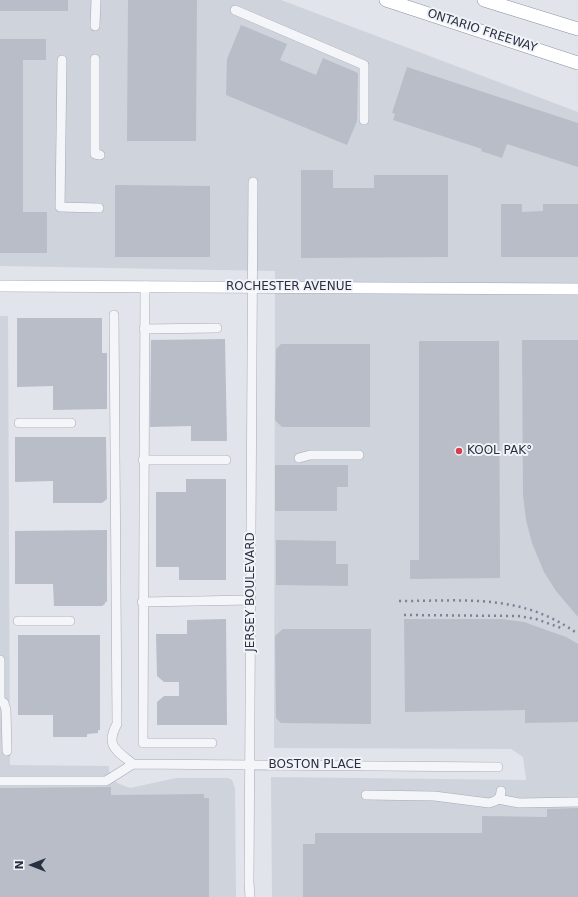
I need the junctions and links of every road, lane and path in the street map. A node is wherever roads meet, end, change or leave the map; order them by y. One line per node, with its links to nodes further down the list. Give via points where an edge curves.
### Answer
1 (96, 0): 5 (street)
2 (386, 0): 9 (highway, ONTARIO FREEWAY)
3 (484, 0): 6 (highway)
4 (235, 10): 10 (street, via 364,65)
5 (95, 26)
6 (578, 29)
7 (95, 59): 11 (street, via 95,154)
8 (62, 60): 13 (street, via 60,207)
9 (578, 62)
10 (364, 120)
11 (100, 155)
12 (253, 182): 16 (street, JERSEY BOULEVARD)
13 (100, 208)
14 (0, 286): 15 (main road, ROCHESTER AVENUE)
15 (145, 286): 16 (main road, ROCHESTER AVENUE); 20 (street)
16 (252, 287): 17 (main road, ROCHESTER AVENUE); 27 (street, JERSEY BOULEVARD)
17 (578, 289)
18 (114, 315): 35 (street, via 117,724 111,735 111,742 115,749)
19 (217, 328): 20 (street)
20 (144, 329): 25 (street)
21 (19, 423): 22 (street)
22 (71, 423)
23 (359, 456): 24 (street)
24 (299, 458)
25 (143, 460): 26 (street); 28 (street)
26 (226, 460)
27 (251, 600): 28 (street); 36 (street, JERSEY BOULEVARD)
28 (142, 602): 33 (street, via 143,743)
29 (18, 621): 30 (street)
30 (70, 621)
31 (0, 660): 32 (street)
32 (0, 701): 34 (street, via 4,703 6,710)
33 (212, 743)
34 (6, 751)
35 (133, 764): 36 (street, BOSTON PLACE); 38 (street, via 106,781)
36 (250, 765): 37 (street, BOSTON PLACE); 41 (street, JERSEY BOULEVARD)
37 (498, 767)
38 (0, 781)
39 (366, 795): 40 (street, via 434,796 489,803 499,795 519,803)
40 (578, 802)
41 (250, 897)

